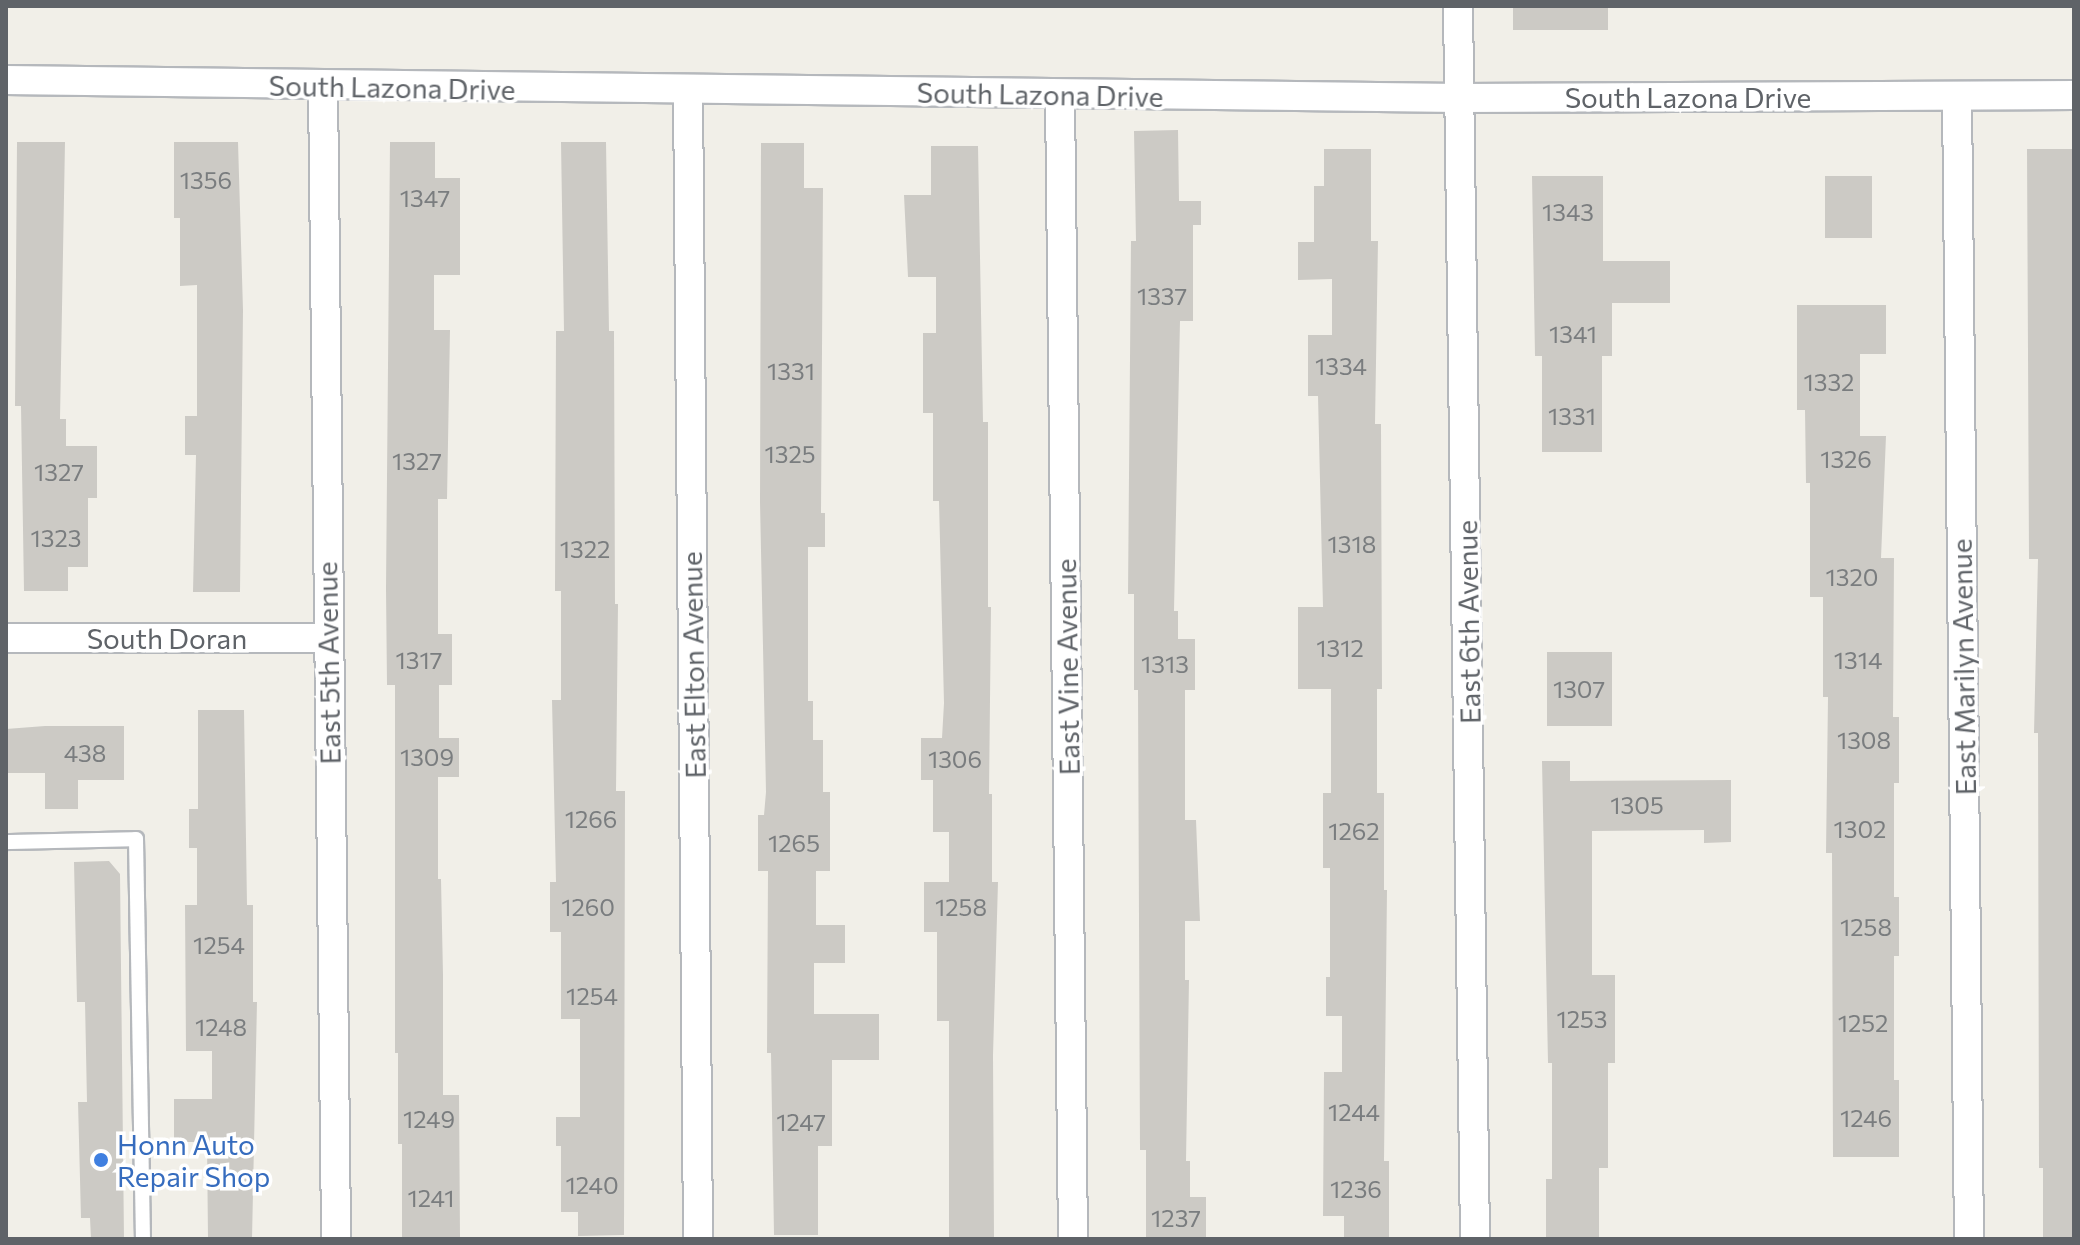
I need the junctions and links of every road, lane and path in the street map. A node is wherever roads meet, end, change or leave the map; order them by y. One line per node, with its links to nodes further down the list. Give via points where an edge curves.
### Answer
1 (1458, 6): 8 (street, East 6th Avenue)
2 (6, 80): 3 (street, South Lazona Drive)
3 (323, 86): 4 (street, South Lazona Drive); 10 (street, East 5th Avenue)
4 (688, 91): 5 (street, South Lazona Drive); 14 (street, East Elton Avenue)
5 (1060, 95): 8 (street, South Lazona Drive); 15 (street, East Vine Avenue)
6 (2074, 95): 7 (street, South Lazona Drive)
7 (1957, 96): 8 (street, South Lazona Drive); 17 (street, East Marilyn Avenue)
8 (1459, 98): 16 (street, East 6th Avenue)
9 (6, 638): 10 (street, South Doran)
10 (328, 638): 13 (street, East 5th Avenue)
11 (6, 842): 12 (lane, via 136,839)
12 (143, 1239)
13 (336, 1239)
14 (698, 1239)
15 (1073, 1239)
16 (1475, 1239)
17 (1969, 1239)

